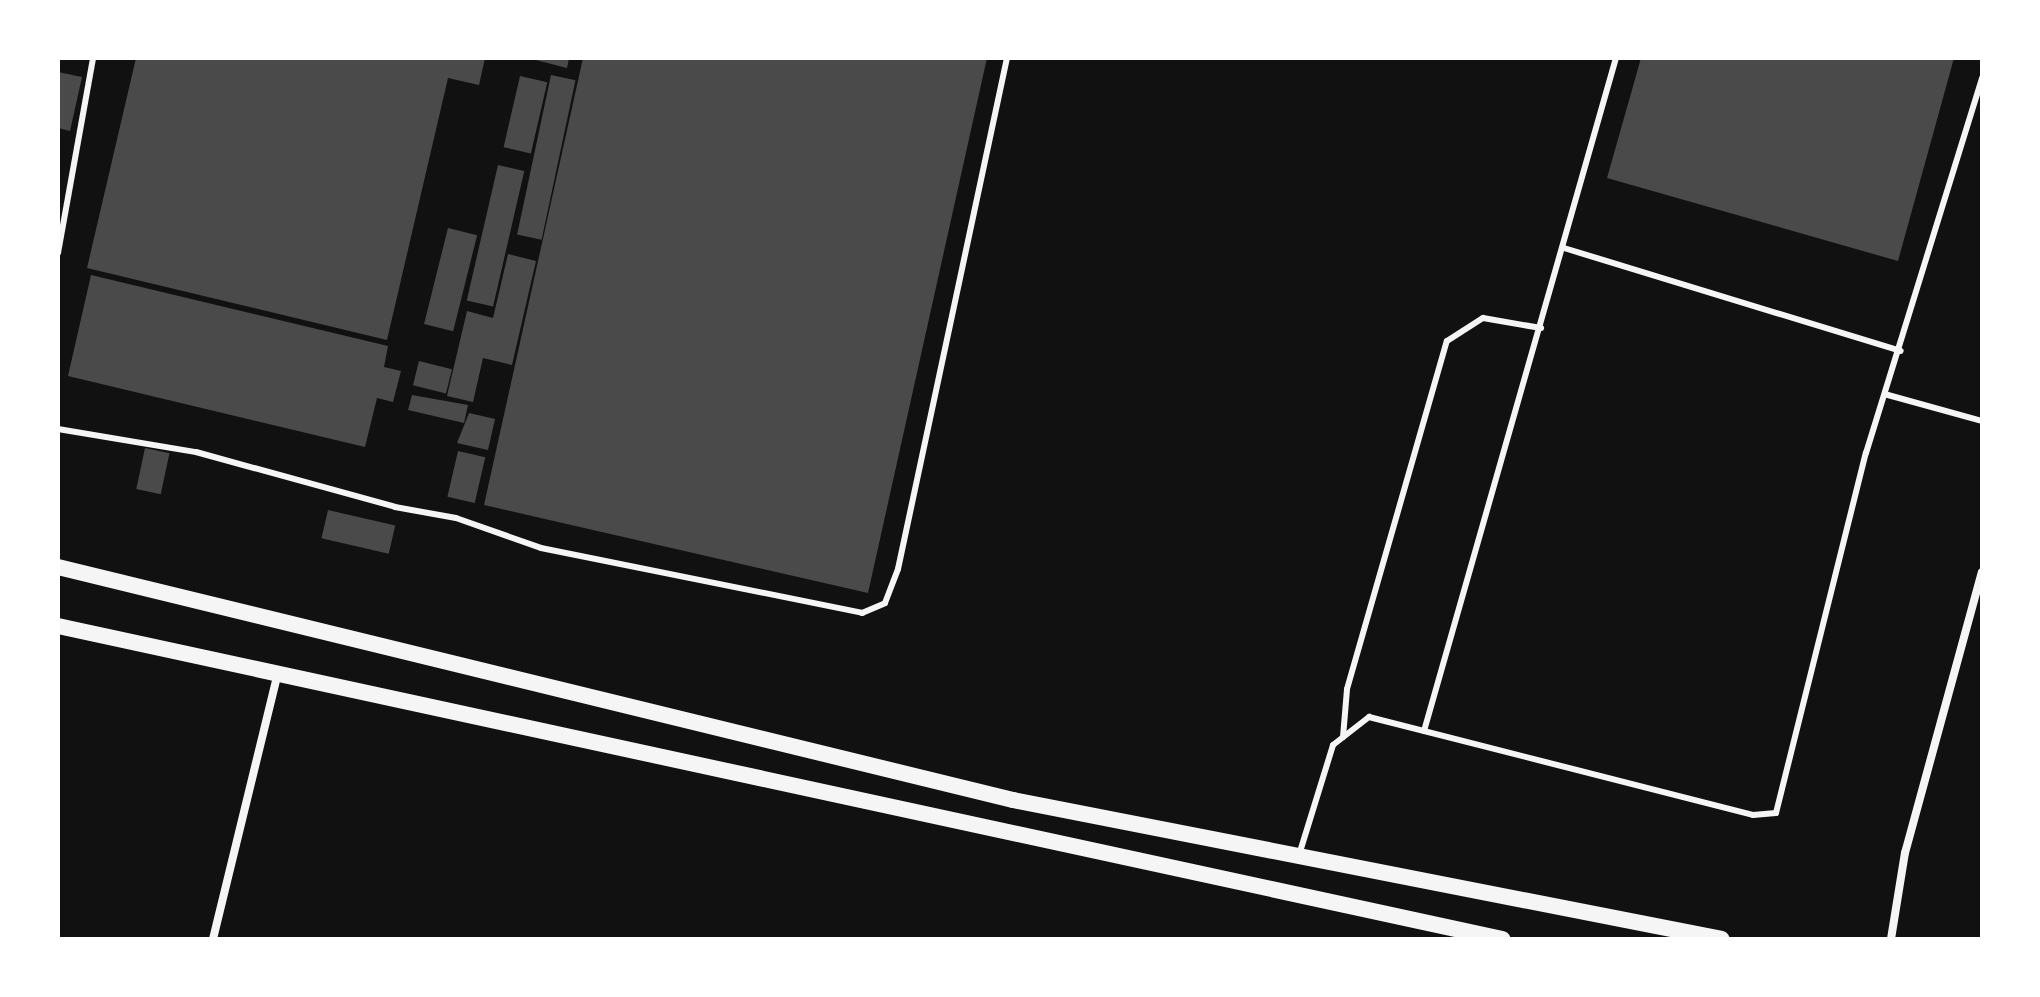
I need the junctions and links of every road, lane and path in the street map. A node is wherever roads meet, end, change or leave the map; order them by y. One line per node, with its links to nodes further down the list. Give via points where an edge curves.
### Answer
1 (93, 58): 6 (lane)
2 (1007, 58): 11 (lane, via 898,569 885,603 862,613 827,610 541,548 456,518 395,507 196,452)
3 (1616, 58): 5 (lane)
4 (1982, 78): 8 (lane)
5 (1564, 248): 7 (lane); 8 (lane)
6 (58, 253)
7 (1541, 328): 16 (lane); 17 (lane, via 1483,318 1447,341 1347,689)
8 (1901, 351): 9 (lane)
9 (1888, 395): 10 (lane); 16 (lane, via 1866,453 1776,813 1753,815)
10 (1982, 421)
11 (58, 429)
12 (58, 567): 18 (main road, via 1013,800)
13 (1982, 572): 22 (street, via 1905,853)
14 (58, 626): 15 (main road)
15 (277, 676): 19 (street); 20 (main road)
16 (1424, 731): 17 (lane, via 1369,717)
17 (1343, 737): 18 (lane, via 1326,763)
18 (1299, 856): 21 (main road)
19 (213, 939)
20 (1502, 939)
21 (1722, 939)
22 (1891, 939)

